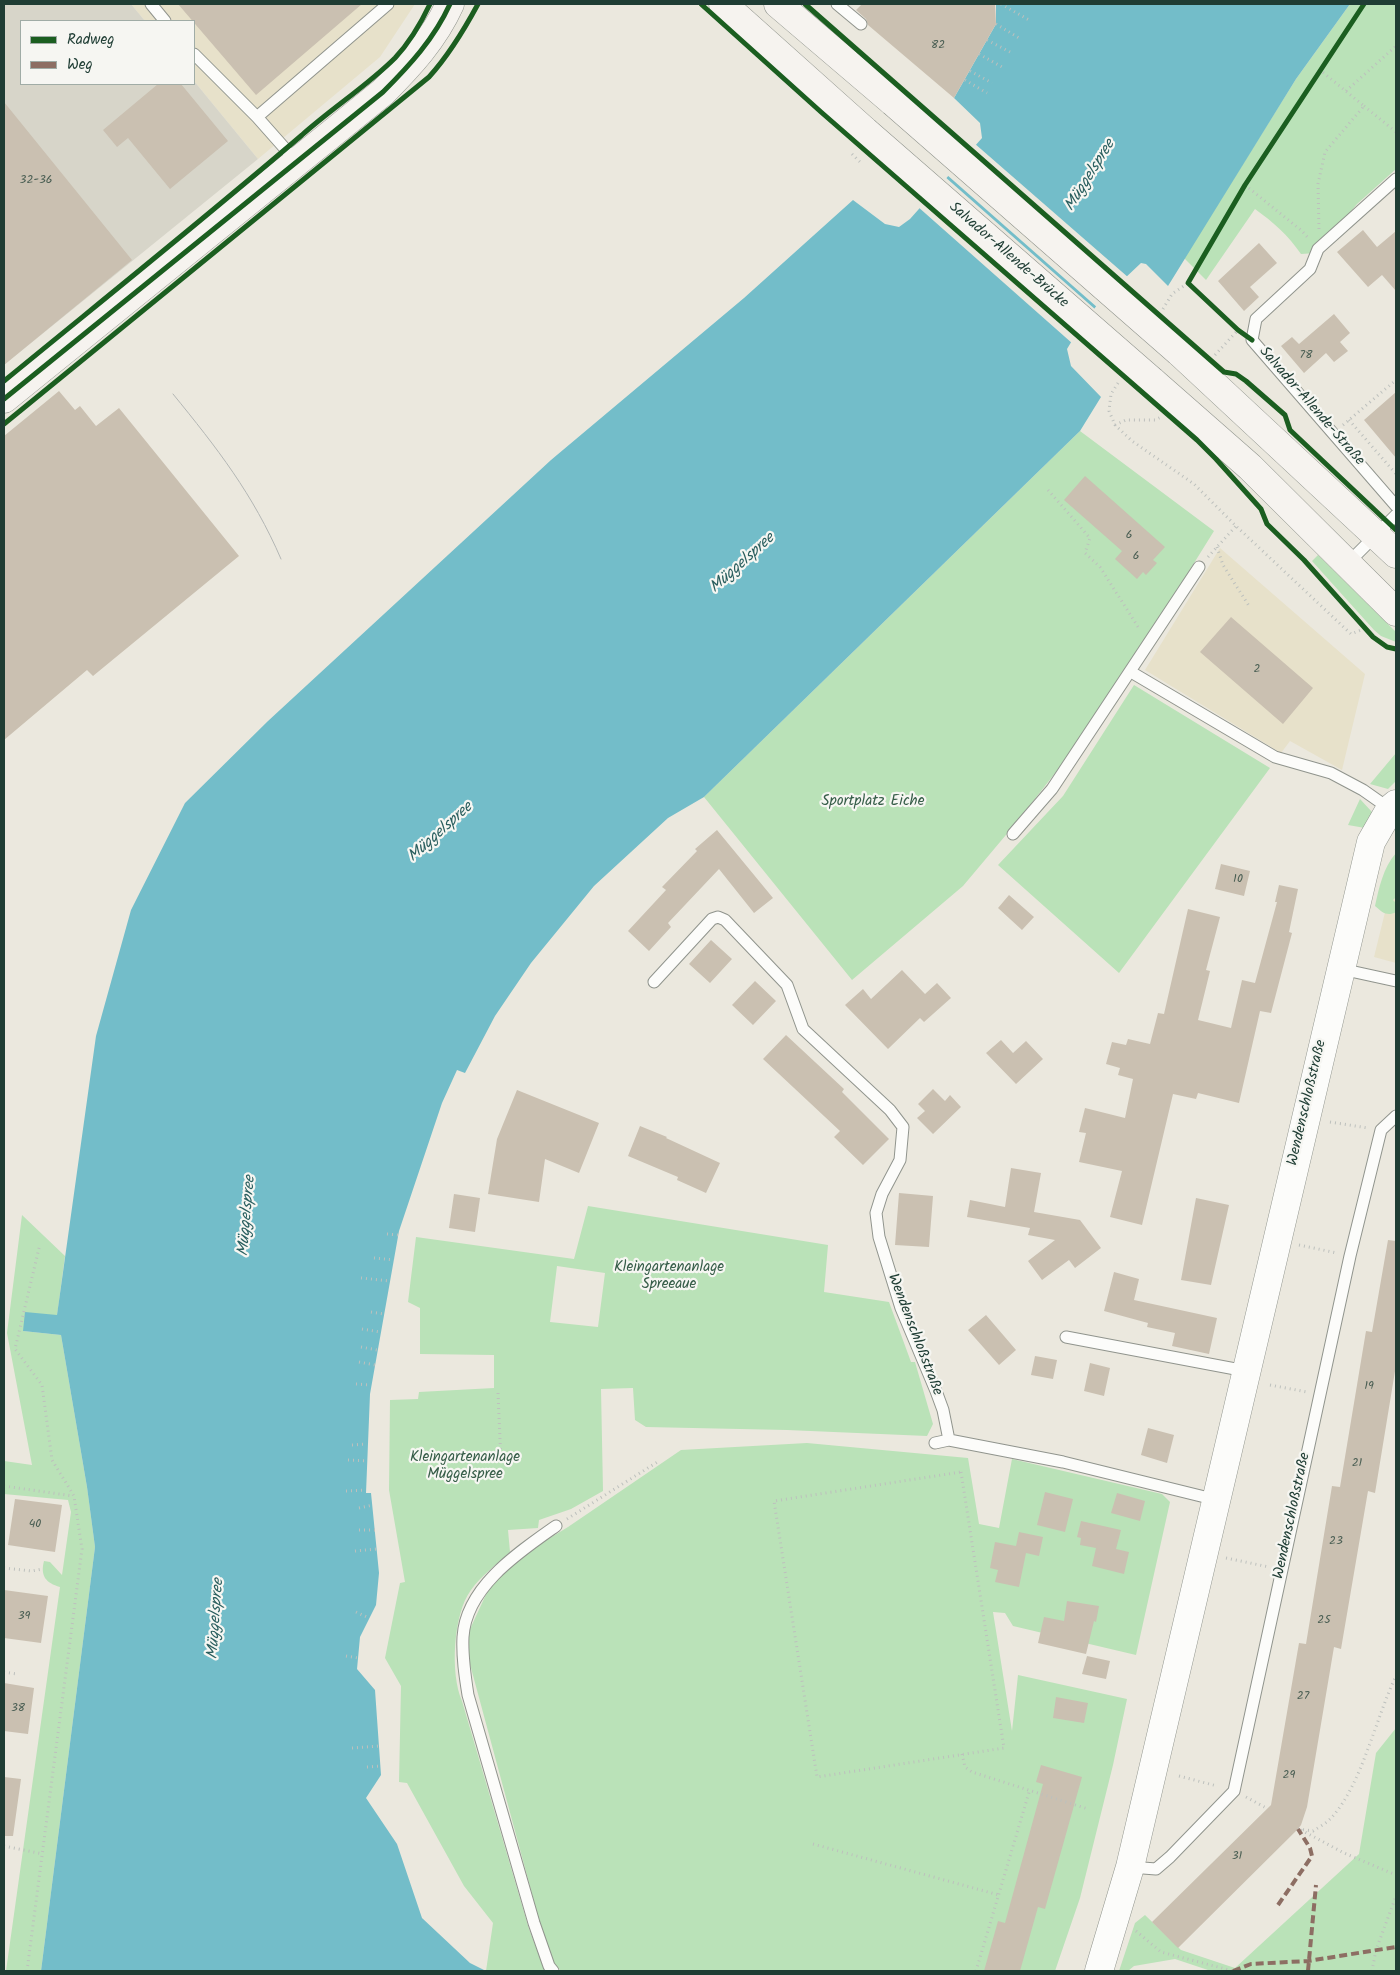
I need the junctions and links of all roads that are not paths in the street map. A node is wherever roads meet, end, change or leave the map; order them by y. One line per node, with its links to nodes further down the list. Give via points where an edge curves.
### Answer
1 (151, 4): 7 (lane)
2 (388, 4): 10 (lane)
3 (450, 4): 11 (main road, via 410,66)
4 (723, 4): 18 (main road, Salvador-Allende-Brücke, bridge, via 858,142 1152,381 1250,467)
5 (778, 4): 16 (main road, bridge, via 1179,352)
6 (837, 4): 8 (lane)
7 (164, 20)
8 (861, 24)
9 (195, 55): 10 (lane)
10 (257, 117): 11 (lane)
11 (296, 162): 13 (main road)
12 (1396, 179): 14 (lane, Salvador-Allende-Straße, via 1318,250 1310,269 1256,319 1252,340)
13 (4, 399)
14 (1396, 506)
15 (1396, 515): 16 (lane)
16 (1376, 534): 17 (main road); 18 (lane)
17 (1396, 554)
18 (1348, 562): 20 (main road)
19 (1199, 567): 21 (lane)
20 (1396, 612)
21 (1131, 672): 22 (lane, via 1275,757 1331,773); 23 (lane, via 1052,790)
22 (1393, 807): 24 (street, Wendenschloßstraße, via 1371,842)
23 (1013, 834)
24 (1340, 968): 25 (lane); 29 (street, Wendenschloßstraße)
25 (1396, 981)
26 (654, 982): 30 (lane, Wendenschloßstraße, via 712,919 725,920 787,986 803,1029 890,1110 903,1127 900,1160 876,1213 879,1237 900,1308 943,1410)
27 (1396, 1116): 34 (lane, Wendenschloßstraße, via 1381,1130 1350,1256 1234,1791 1156,1869)
28 (1066, 1338): 29 (lane)
29 (1246, 1371): 32 (street, Wendenschloßstraße)
30 (949, 1440): 31 (lane); 32 (lane, via 1064,1462)
31 (935, 1442)
32 (1217, 1500): 34 (street, Wendenschloßstraße)
33 (556, 1526): 35 (lane, via 520,1551 482,1588 470,1611 463,1635 468,1695 534,1923)
34 (1130, 1867): 36 (street, Wendenschloßstraße)
35 (553, 1971)
36 (1099, 1971)

